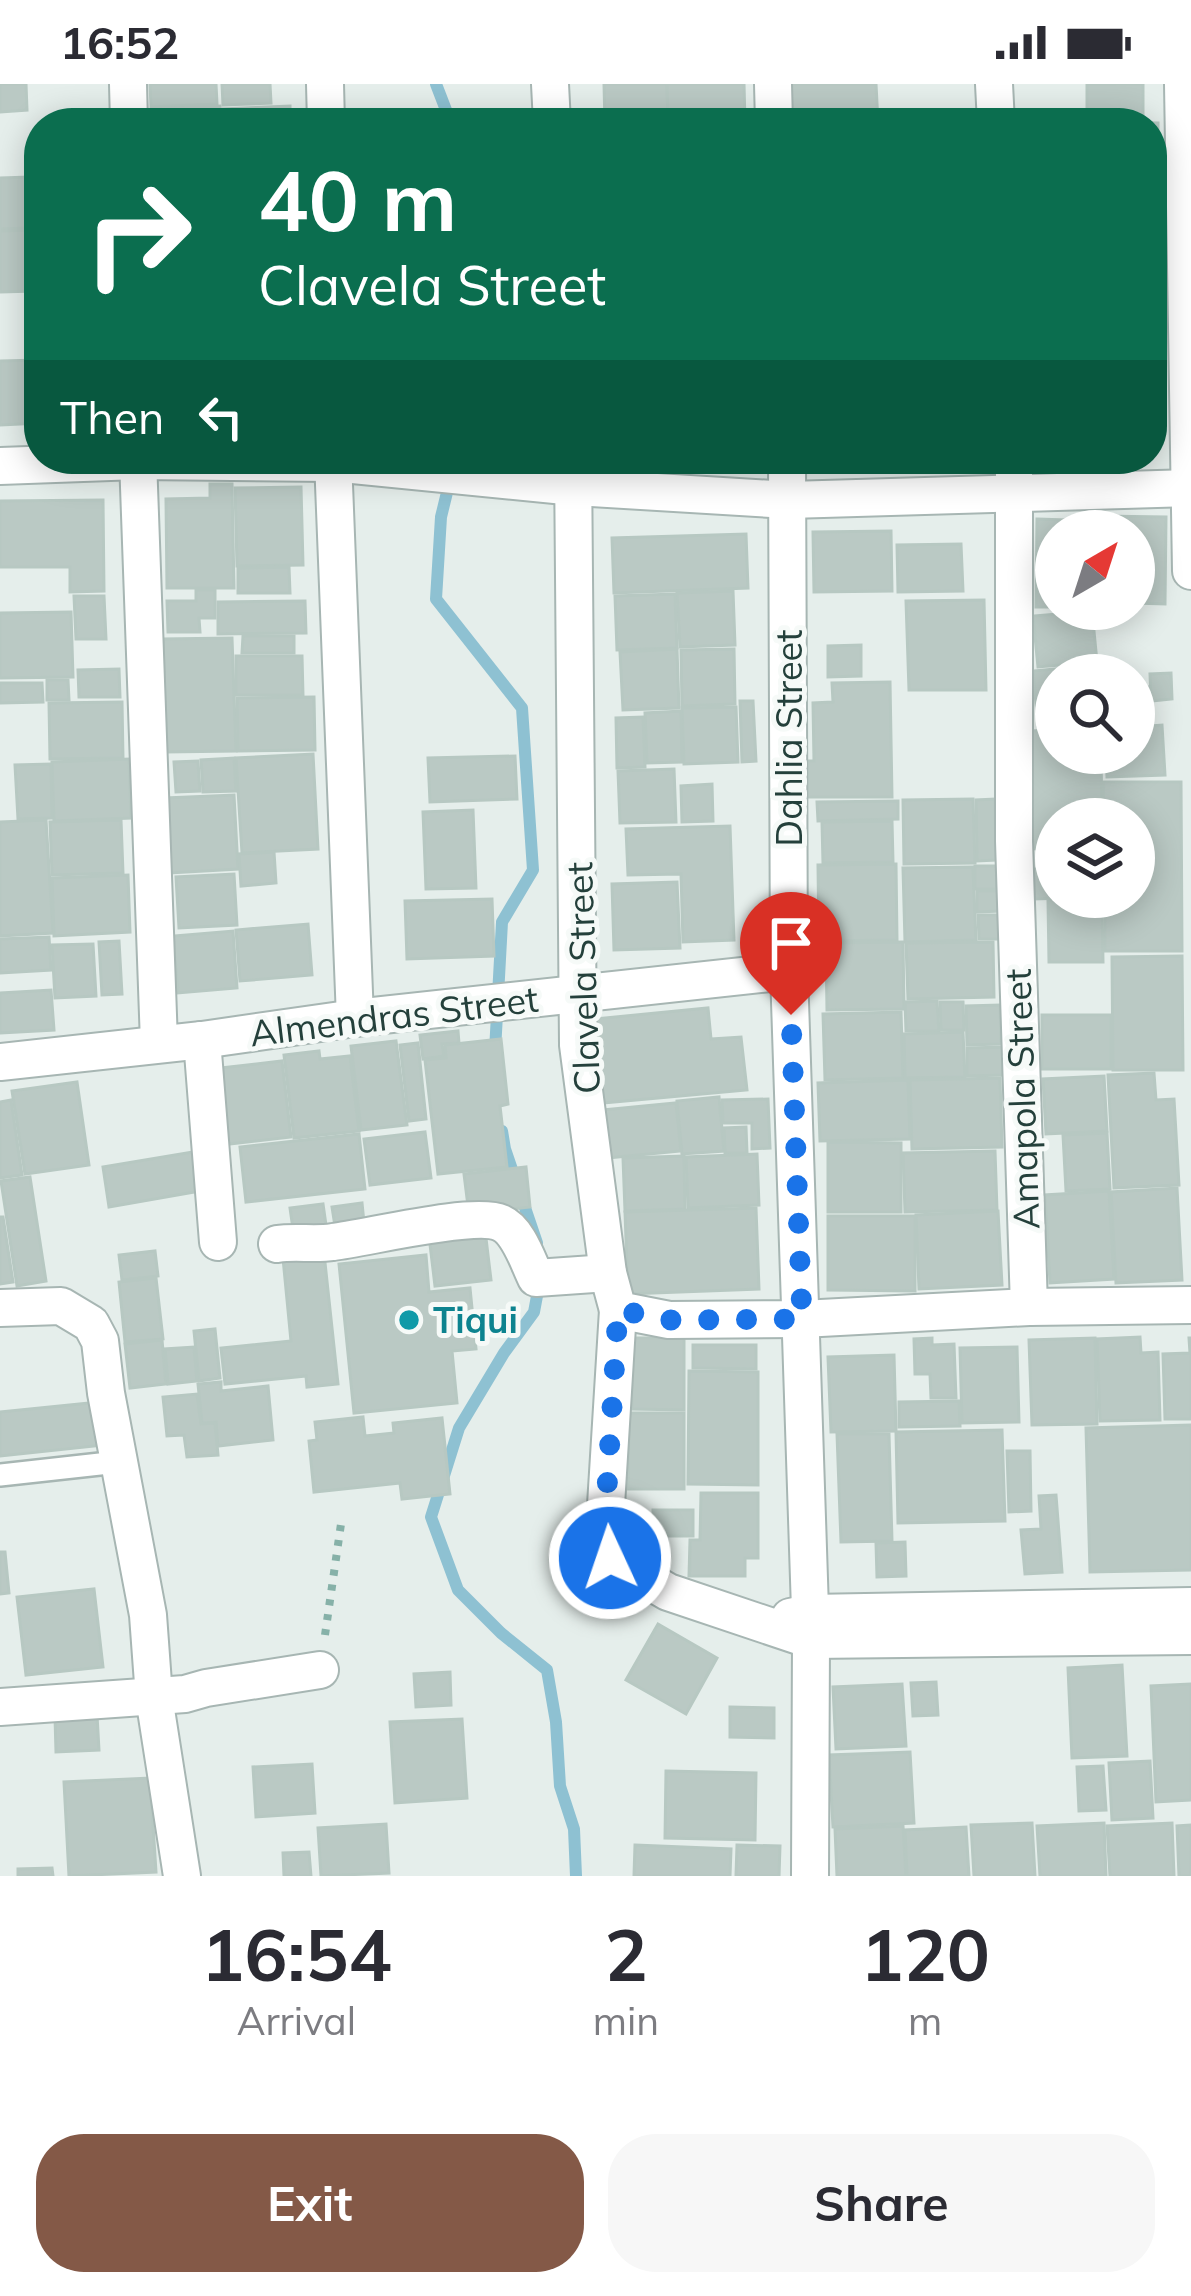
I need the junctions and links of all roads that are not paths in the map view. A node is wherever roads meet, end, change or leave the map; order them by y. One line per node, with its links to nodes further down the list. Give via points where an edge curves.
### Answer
1 (1183, 84): 10 (street)
2 (139, 474): 17 (street)
3 (334, 474): 15 (street)
4 (443, 474): 5 (street)
5 (560, 474)
6 (574, 474): 14 (street, Clavela Street)
7 (582, 474): 11 (street)
8 (788, 474): 11 (street, Dahlia Street)
9 (1015, 476): 10 (street); 11 (street); 23 (street, Amapola Street, via 1014,841)
10 (1190, 488): 12 (street)
11 (789, 500): 13 (street, Dahlia Street)
12 (1191, 571)
13 (789, 971): 14 (street, Almendras Street); 26 (street, Dahlia Street)
14 (564, 995): 15 (street, Almendras Street); 21 (street, Clavela Street, via 578,1045)
15 (355, 1018): 16 (street, Almendras Street)
16 (202, 1040): 17 (street, Almendras Street); 19 (street)
17 (159, 1043): 18 (street, Almendras Street)
18 (0, 1062)
19 (218, 1242)
20 (277, 1244): 21 (street, via 500,1222 536,1278)
21 (598, 1273): 25 (street, Clavela Street)
22 (1191, 1305): 23 (street)
23 (1029, 1307): 26 (street)
24 (0, 1308): 27 (street, via 61,1306 91,1324)
25 (618, 1310): 26 (street, via 669,1320); 30 (street, Clavela Street, via 610,1558 668,1592 763,1624)
26 (802, 1319): 30 (street, Dahlia Street)
27 (118, 1462): 28 (lane); 33 (street, via 148,1616)
28 (0, 1475)
29 (1191, 1606): 30 (street)
30 (810, 1626): 31 (street); 36 (street, Dahlia Street)
31 (1191, 1636)
32 (320, 1670): 33 (street)
33 (154, 1696): 34 (street); 35 (street)
34 (0, 1706)
35 (182, 1876)
36 (810, 1876)

